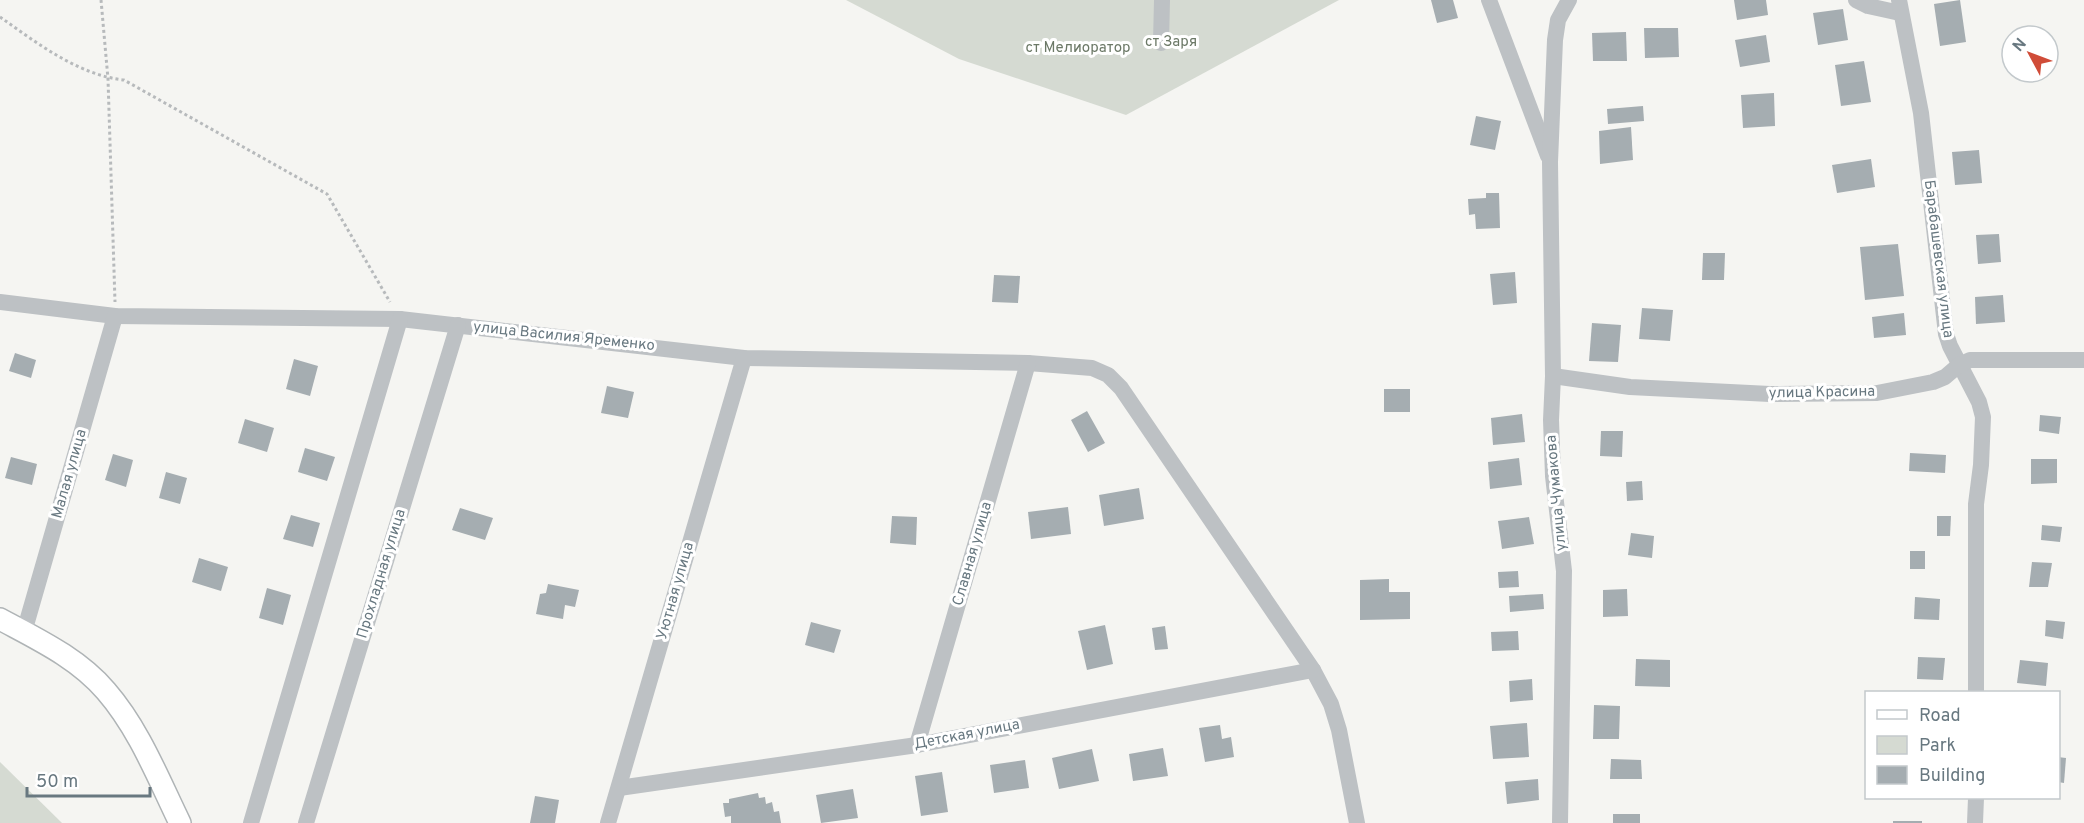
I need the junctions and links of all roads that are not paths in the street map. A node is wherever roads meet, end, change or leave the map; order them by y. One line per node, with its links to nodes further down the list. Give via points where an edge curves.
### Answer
1 (1162, 0): 6 (street)
2 (1489, 0): 7 (street)
3 (1569, 0): 7 (street, улица Чумакова, via 1558,20 1555,40)
4 (1856, 0): 5 (street, via 1868,6)
5 (1900, 7): 15 (street, Барабашевская улица, via 1921,112 1946,334)
6 (1161, 43)
7 (1550, 162): 16 (street, улица Чумакова)
8 (0, 302): 9 (street, улица Василия Яременко)
9 (115, 316): 10 (street, улица Василия Яременко); 18 (street, Малая улица)
10 (400, 319): 11 (street, улица Василия Яременко); 25 (street)
11 (458, 325): 12 (street, улица Василия Яременко); 26 (street, Прохладная улица)
12 (744, 358): 14 (street, улица Василия Яременко); 22 (street, Уютная улица)
13 (2084, 360): 15 (street, улица Красина, via 1970,360)
14 (1028, 363): 19 (street, улица Василия Яременко, via 1092,368 1108,375 1121,388); 21 (street, Славная улица)
15 (1959, 365): 16 (street, улица Красина, via 1933,382 1877,393 1735,393 1630,387); 20 (street, Барабашевская улица, via 1983,417 1976,504)
16 (1553, 376): 29 (street, улица Чумакова, via 1553,476 1564,571)
17 (0, 619): 18 (main road)
18 (24, 632): 24 (main road, via 80,667 105,690 131,725)
19 (1312, 670): 21 (street, Детская улица); 28 (street, улица Василия Яременко, via 1336,721)
20 (1976, 691)
21 (917, 745): 22 (street, Детская улица)
22 (619, 789): 27 (street, Уютная улица)
23 (1976, 799): 30 (street)
24 (180, 823)
25 (251, 823)
26 (306, 823)
27 (608, 823)
28 (1357, 823)
29 (1560, 823)
30 (1976, 823)

